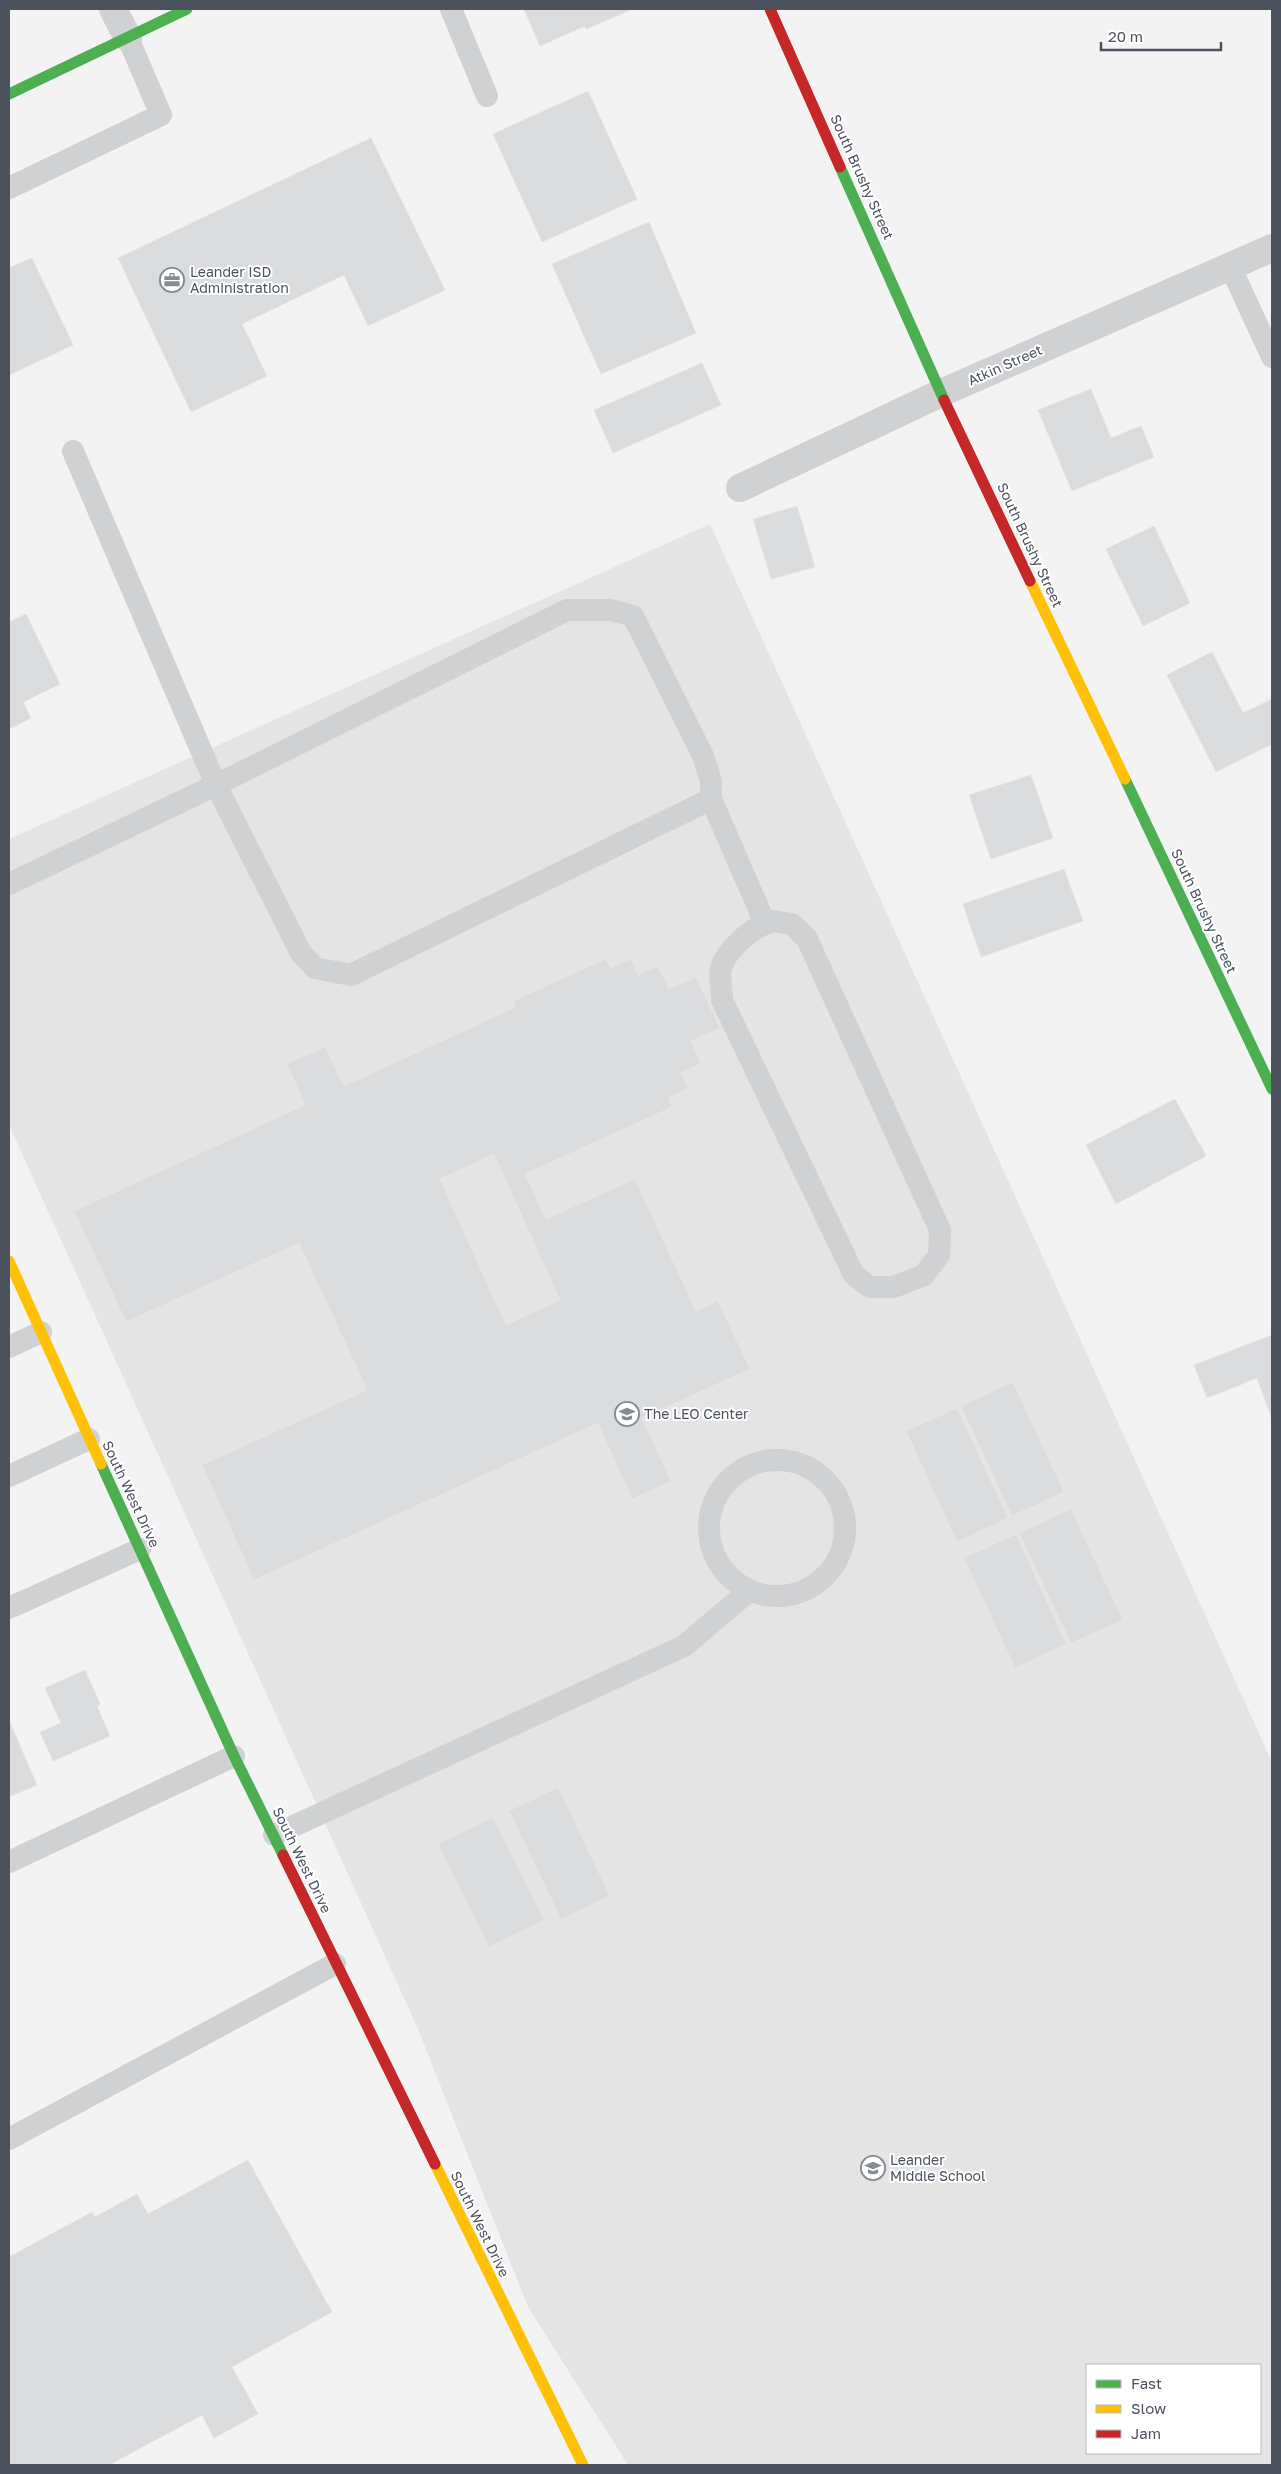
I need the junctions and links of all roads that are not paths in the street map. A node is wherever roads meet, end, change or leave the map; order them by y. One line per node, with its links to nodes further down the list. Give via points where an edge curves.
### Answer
1 (114, 9): 5 (street)
2 (187, 9): 5 (street)
3 (451, 9): 7 (lane)
4 (770, 9): 12 (street, South Brushy Street)
5 (128, 38): 6 (street); 8 (lane, via 162,115)
6 (9, 94)
7 (487, 96)
8 (9, 188)
9 (1272, 248): 10 (street, Atkin Street)
10 (1230, 266): 11 (lane); 12 (street, Atkin Street)
11 (1272, 357)
12 (941, 393): 14 (street, Atkin Street); 19 (street, South Brushy Street)
13 (73, 451): 15 (lane)
14 (740, 488)
15 (216, 785): 16 (lane, via 301,953 315,968 351,975); 16 (lane, via 567,610 611,610 633,616 703,756 711,781); 17 (lane)
16 (711, 799): 18 (lane)
17 (9, 884)
18 (765, 924): 18 (lane, via 733,947 721,968 722,1000 854,1275 870,1287 894,1286 924,1275 939,1254 940,1230 936,1221 807,939 792,924 773,921)
19 (1272, 1089)
20 (9, 1261): 21 (street, South West Drive)
21 (41, 1332): 22 (lane); 23 (street, South West Drive)
22 (9, 1347)
23 (89, 1438): 24 (lane); 25 (street, South West Drive)
24 (9, 1476)
25 (140, 1549): 27 (lane); 28 (street, South West Drive)
26 (749, 1591): 26 (lane, via 776,1597 802,1592 825,1577 840,1555 846,1529 842,1502 827,1480 805,1465 779,1459 752,1463 729,1478 714,1500 708,1527 712,1553 727,1576); 29 (lane, via 684,1646)
27 (9, 1608)
28 (234, 1756): 29 (street, South West Drive); 30 (lane)
29 (274, 1836): 31 (street, South West Drive)
30 (9, 1862)
31 (335, 1964): 32 (lane); 33 (street, South West Drive)
32 (9, 2139)
33 (583, 2465)

